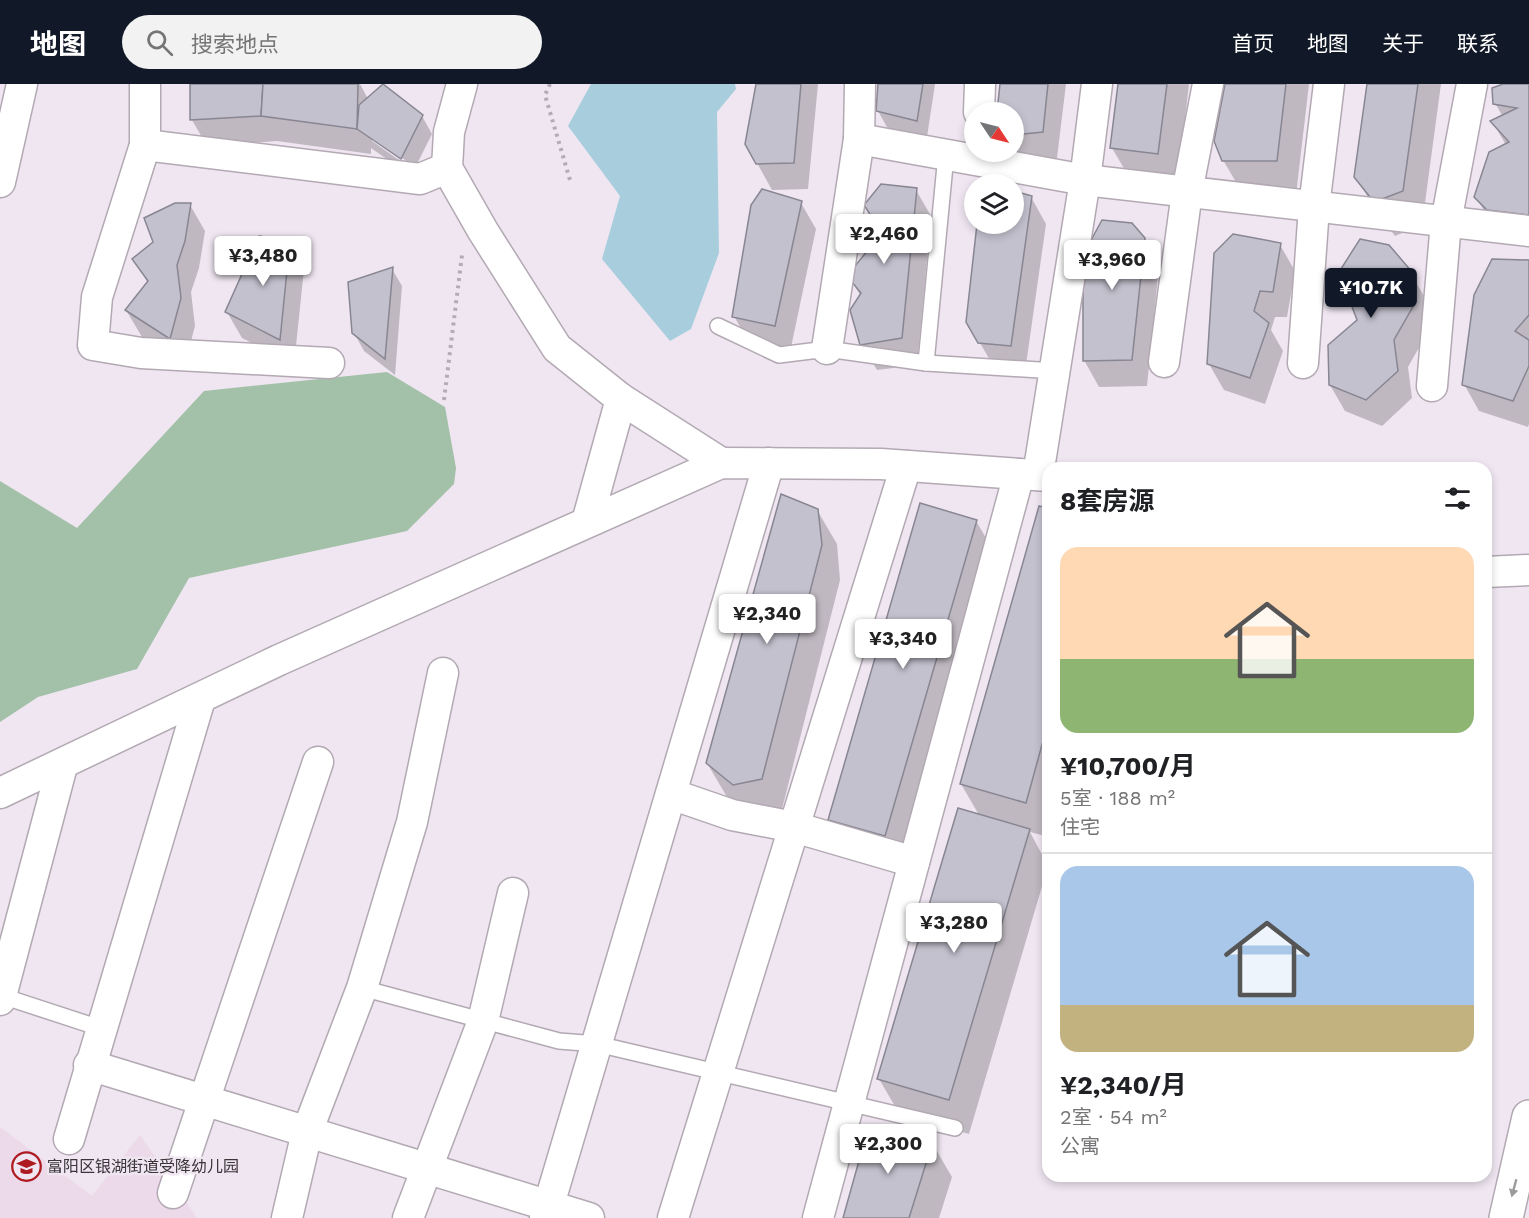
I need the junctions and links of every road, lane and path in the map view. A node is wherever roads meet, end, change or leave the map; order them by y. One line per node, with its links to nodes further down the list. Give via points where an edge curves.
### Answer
1 (22, 84): 20 (street)
2 (145, 84): 13 (street)
3 (462, 84): 17 (street, via 449,132)
4 (550, 84): 18 (path, via 545,95)
5 (860, 84): 12 (street)
6 (980, 84): 11 (street)
7 (1097, 84): 19 (street)
8 (1208, 84): 21 (street)
9 (1329, 84): 23 (street)
10 (1472, 84): 24 (street)
11 (979, 102)
12 (860, 139): 14 (street); 27 (street)
13 (145, 145): 17 (street, via 420,179); 29 (street, via 97,297 93,345 141,353)
14 (946, 155): 15 (street); 30 (lane)
15 (964, 156)
16 (1005, 162): 19 (street)
17 (447, 168): 22 (street)
18 (570, 180)
19 (1085, 180): 21 (street); 32 (street)
20 (0, 182)
21 (1187, 192): 23 (street); 28 (street)
22 (468, 204): 34 (street, via 557,348); 35 (path)
23 (1314, 207): 24 (street); 31 (street)
24 (1446, 222): 25 (street); 33 (street)
25 (1529, 231)
26 (718, 326): 27 (lane, via 779,355)
27 (827, 349): 30 (lane)
28 (1164, 362)
29 (328, 363)
30 (926, 363): 32 (lane)
31 (1303, 363)
32 (1055, 371): 39 (street)
33 (1432, 386)
34 (621, 399): 36 (street); 40 (street)
35 (444, 400)
36 (720, 463): 37 (street); 40 (street)
37 (769, 463): 38 (street); 48 (street)
38 (906, 466): 39 (street); 49 (street)
39 (1035, 475): 50 (street)
40 (587, 522): 44 (street)
41 (1529, 570): 42 (street)
42 (1492, 572)
43 (443, 673): 52 (street, via 412,822)
44 (200, 699): 46 (street); 55 (street)
45 (318, 762): 59 (street)
46 (62, 765): 47 (street); 53 (street)
47 (0, 793)
48 (671, 794): 49 (street, via 732,815); 56 (street)
49 (794, 827): 50 (street); 58 (street)
50 (914, 862): 60 (street)
51 (513, 893): 54 (street)
52 (362, 988): 54 (lane); 63 (street)
53 (1, 998): 55 (lane)
54 (483, 1021): 56 (lane, via 559,1041); 65 (street)
55 (100, 1028): 57 (street)
56 (597, 1044): 58 (lane); 67 (street)
57 (89, 1065): 59 (street); 64 (street)
58 (718, 1072): 60 (lane); 71 (street)
59 (203, 1100): 63 (street); 66 (street)
60 (848, 1104): 62 (lane); 72 (street)
61 (1529, 1117): 73 (main road, one-way to 73)
62 (955, 1128)
63 (307, 1132): 65 (street); 68 (street)
64 (69, 1139)
65 (426, 1168): 67 (street); 69 (street)
66 (173, 1192)
67 (547, 1212): 70 (street)
68 (287, 1218)
69 (408, 1218)
70 (589, 1218)
71 (673, 1218)
72 (818, 1218)
73 (1506, 1218)

